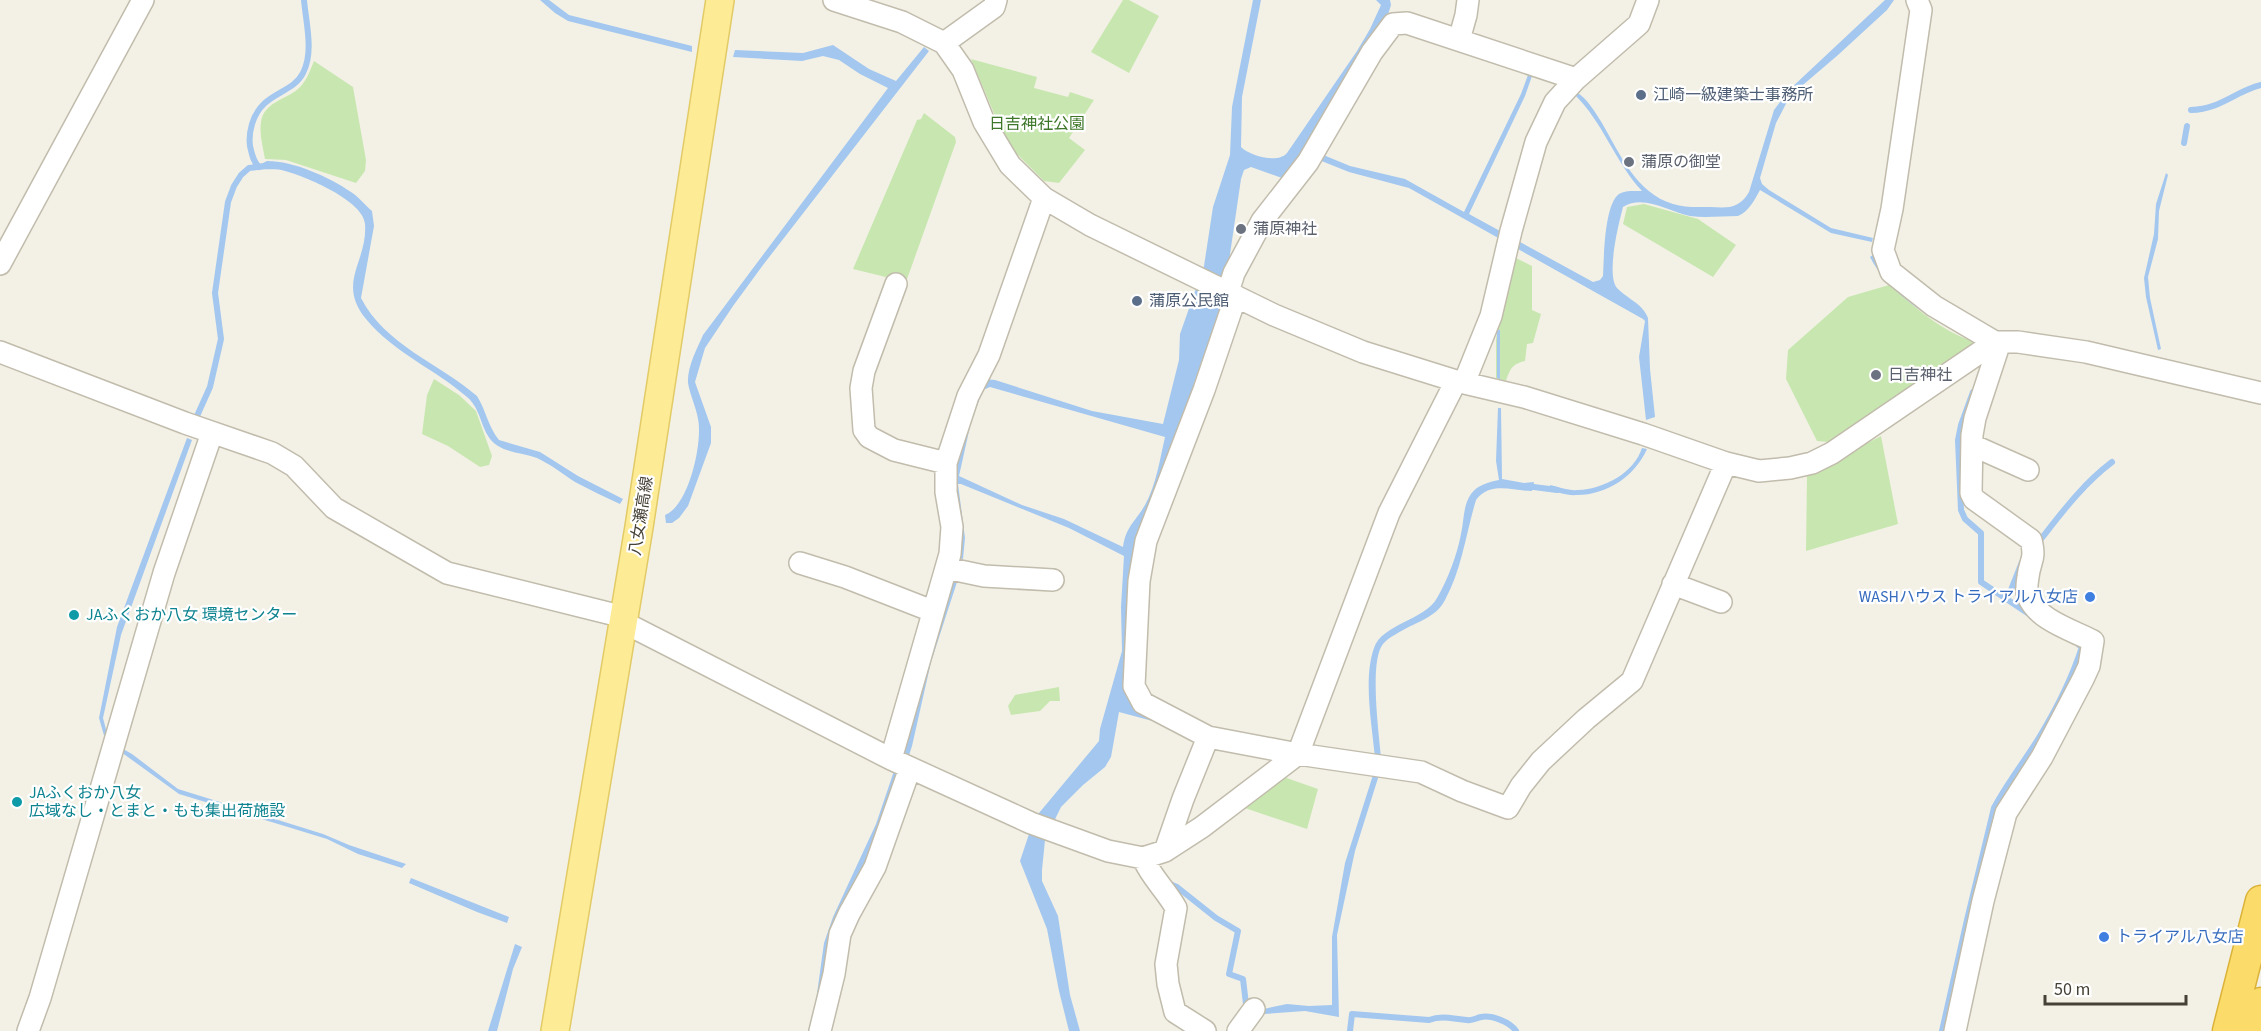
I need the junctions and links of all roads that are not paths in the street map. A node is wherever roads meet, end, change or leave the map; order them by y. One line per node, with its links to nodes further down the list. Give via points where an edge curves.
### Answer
1 (144, 0): 12 (street)
2 (720, 0): 30 (main road, 八女瀬高線)
3 (834, 0): 8 (street, via 902,22)
4 (996, 0): 8 (street, via 994,7)
5 (1467, 0): 9 (street)
6 (1648, 0): 10 (street, via 1639,24)
7 (1917, 0): 15 (street, via 1921,10 1892,209 1878,249 1892,272 1934,306)
8 (937, 39): 11 (street, via 963,70 984,122 1010,165)
9 (1459, 40): 10 (street); 14 (street, via 1407,23 1393,24 1372,52 1308,162 1262,221 1234,273)
10 (1568, 86): 17 (street, via 1536,142 1491,316)
11 (1044, 198): 14 (street, via 1090,225); 21 (street)
12 (0, 264)
13 (896, 285): 21 (street, via 864,371 864,430 869,437 894,450)
14 (1230, 293): 17 (street, via 1363,352); 31 (street, via 1204,390 1146,541 1139,581 1134,686 1143,703)
15 (1998, 342): 18 (street, via 2086,352); 20 (street, via 1975,418); 22 (street, via 1812,463 1758,471)
16 (0, 352): 19 (street)
17 (1460, 382): 22 (street, via 1648,435); 32 (street, via 1389,513)
18 (2261, 393)
19 (212, 432): 30 (street, via 272,453 294,466 334,508 447,573 568,601); 39 (street, via 164,573)
20 (1972, 445): 23 (street); 44 (street, via 1974,499 2031,540 2035,555 2028,574 2027,594 2034,606 2043,615 2093,641 2083,679 2007,813)
21 (946, 463): 25 (street, via 952,527)
22 (1726, 463): 27 (street)
23 (2028, 470)
24 (800, 563): 29 (street, via 855,580)
25 (946, 568): 26 (street, via 984,576); 29 (street)
26 (1053, 580)
27 (1673, 584): 28 (street); 32 (street, via 1632,681 1541,761 1508,808 1421,772)
28 (1721, 602)
29 (933, 614): 33 (street)
30 (624, 620): 33 (street); 40 (main road, 八女瀬高線)
31 (1209, 737): 32 (street); 34 (street)
32 (1298, 754): 34 (street)
33 (901, 764): 35 (street, via 1049,830 1108,851); 41 (street, via 875,867 840,934)
34 (1165, 851): 35 (street)
35 (1143, 858): 42 (street, via 1176,908 1166,964 1175,1012)
36 (2261, 901): 45 (highway)
37 (2261, 1004): 46 (highway)
38 (1254, 1010): 43 (street)
39 (28, 1031)
40 (555, 1031)
41 (820, 1031)
42 (1204, 1031)
43 (1238, 1031)
44 (1955, 1031)
45 (2228, 1031)
46 (2254, 1031)

